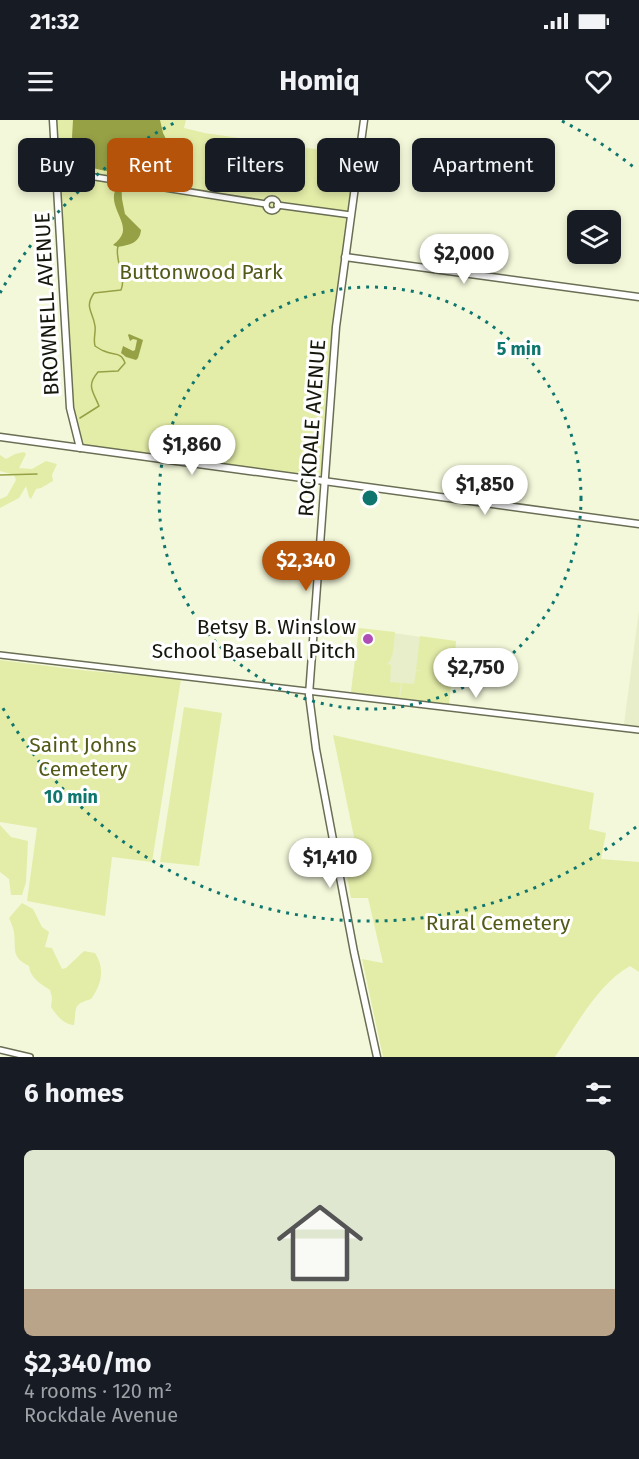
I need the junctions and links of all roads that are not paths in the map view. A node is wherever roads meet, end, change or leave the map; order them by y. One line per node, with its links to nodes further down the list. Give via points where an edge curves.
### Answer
1 (53, 120): 3 (main road, BROWNELL AVENUE)
2 (364, 120): 6 (main road, ROCKDALE AVENUE)
3 (54, 138)
4 (95, 177): 6 (street, via 266,204 273,199 278,205)
5 (57, 192): 9 (main road, BROWNELL AVENUE, via 70,408)
6 (351, 215): 7 (main road, ROCKDALE AVENUE)
7 (345, 257): 8 (main road); 13 (main road, ROCKDALE AVENUE)
8 (639, 297)
9 (75, 432): 11 (main road); 12 (main road, BROWNELL AVENUE)
10 (0, 437): 11 (main road)
11 (63, 445): 12 (main road)
12 (80, 448): 13 (main road)
13 (325, 482): 14 (main road); 16 (main road, ROCKDALE AVENUE)
14 (639, 524)
15 (0, 655): 16 (street)
16 (309, 691): 17 (street); 20 (main road, ROCKDALE AVENUE, via 316,749)
17 (639, 730)
18 (0, 1050): 19 (street)
19 (30, 1057)
20 (377, 1057)

